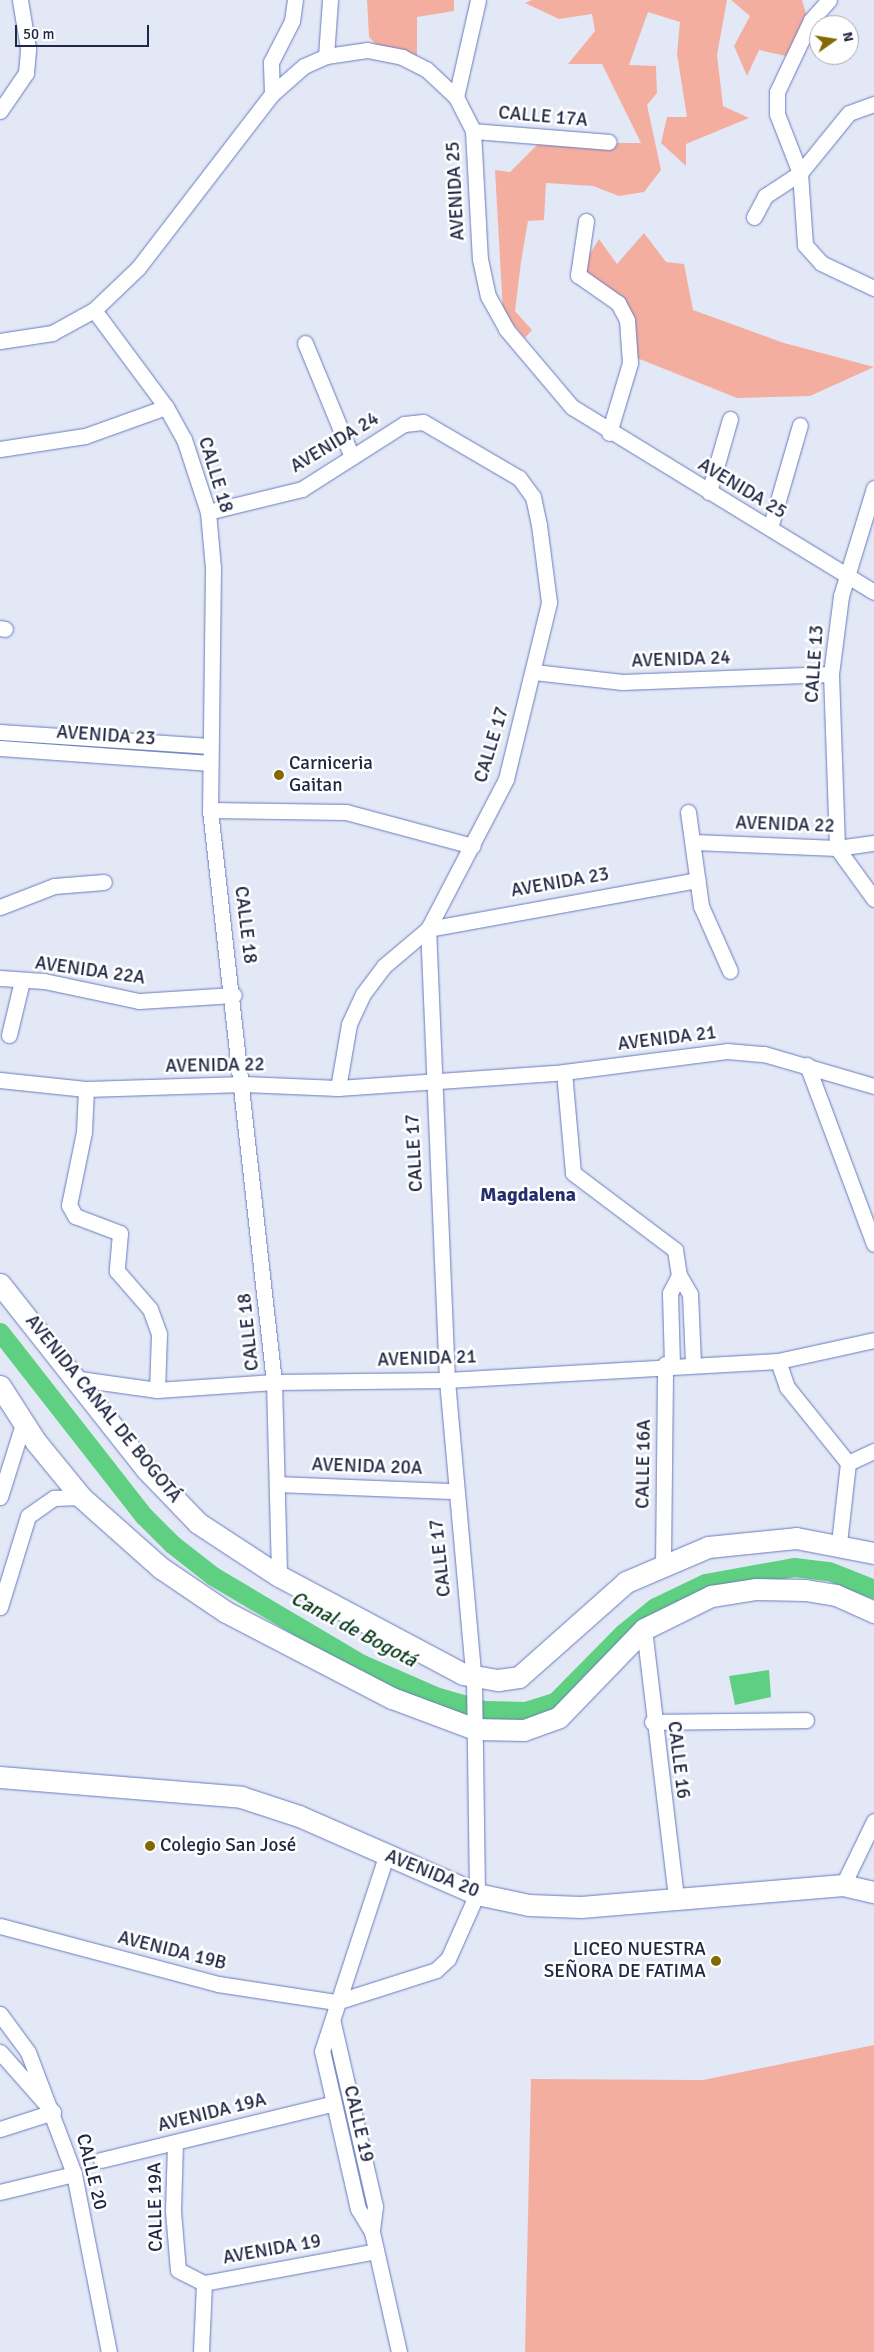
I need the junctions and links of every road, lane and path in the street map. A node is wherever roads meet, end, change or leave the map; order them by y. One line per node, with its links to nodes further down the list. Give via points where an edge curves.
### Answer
1 (20, 0): 10 (street, via 28,48 26,73)
2 (295, 0): 7 (street, via 292,21 271,62)
3 (330, 0): 6 (street)
4 (478, 0): 8 (street)
5 (829, 0): 13 (street, via 811,20 777,92 777,114)
6 (326, 56): 7 (street, AVENIDA 25, via 304,66); 8 (street, AVENIDA 25, via 384,52 402,57 426,69)
7 (272, 94): 17 (street, AVENIDA 25, via 138,268)
8 (456, 97): 11 (street, AVENIDA 25)
9 (874, 104): 13 (street, via 849,113)
10 (0, 111)
11 (473, 132): 12 (street, CALLE 17A); 24 (street, AVENIDA 25, via 480,259 488,296 506,329 572,407)
12 (609, 142)
13 (800, 173): 14 (street, via 775,186); 16 (street, via 805,245 822,262)
14 (754, 217)
15 (586, 221): 24 (street, via 578,275 618,303 627,320 630,363)
16 (874, 288)
17 (94, 310): 18 (street, AVENIDA 25, via 52,333); 20 (street, CALLE 18)
18 (0, 341)
19 (305, 343): 26 (street)
20 (166, 407): 25 (street, via 85,436); 29 (street, CALLE 18, via 184,438)
21 (730, 419): 28 (street)
22 (424, 422): 26 (street, AVENIDA 24, via 404,424); 33 (street, CALLE 17, via 519,478 533,497 549,602)
23 (800, 425): 30 (street)
24 (609, 433): 28 (street, AVENIDA 25)
25 (0, 449)
26 (352, 457): 29 (street, AVENIDA 24, via 302,489)
27 (874, 488): 31 (street, CALLE 13)
28 (709, 492): 30 (street, AVENIDA 25)
29 (208, 512): 37 (street, CALLE 18, via 213,568)
30 (770, 528): 31 (street, AVENIDA 25)
31 (846, 577): 32 (street); 34 (street, CALLE 13)
32 (874, 592)
33 (534, 672): 34 (street, AVENIDA 24, via 622,682); 45 (street, CALLE 17, via 506,780)
34 (831, 674): 46 (street, CALLE 13)
35 (0, 732): 36 (street, AVENIDA 23)
36 (58, 736): 37 (street, AVENIDA 23); 39 (street)
37 (210, 746): 40 (street, CALLE 18)
38 (0, 748): 39 (street, AVENIDA 23)
39 (58, 752): 40 (street, AVENIDA 23)
40 (210, 763): 41 (street, CALLE 18)
41 (210, 810): 45 (street, via 346,812); 55 (street, CALLE 18)
42 (688, 812): 43 (street)
43 (694, 842): 46 (street, AVENIDA 22); 47 (street)
44 (874, 844): 46 (street, AVENIDA 22)
45 (473, 846): 51 (street, CALLE 17)
46 (836, 848): 49 (street)
47 (698, 880): 51 (street, AVENIDA 23); 52 (street, via 701,906)
48 (104, 882): 50 (street, via 54,886)
49 (874, 899)
50 (0, 906)
51 (428, 928): 60 (street, CALLE 17); 64 (street, via 384,966 363,994 350,1024)
52 (730, 971)
53 (0, 978): 54 (street, AVENIDA 22A)
54 (22, 981): 55 (street, AVENIDA 22A, via 44,981 139,1000); 56 (street)
55 (234, 995): 61 (street, CALLE 18)
56 (9, 1035)
57 (808, 1065): 58 (street, AVENIDA 21, via 764,1054 727,1051); 62 (street, AVENIDA 21); 65 (street)
58 (564, 1072): 60 (street, AVENIDA 21); 66 (street, via 573,1173 675,1250)
59 (0, 1080): 63 (street, AVENIDA 22)
60 (432, 1082): 64 (street, AVENIDA 22); 73 (street, CALLE 17)
61 (244, 1084): 63 (street, AVENIDA 22); 64 (street, AVENIDA 22); 74 (street, CALLE 18)
62 (874, 1086)
63 (86, 1088): 75 (street, via 84,1132 69,1205 75,1216 120,1233 117,1271 150,1309 159,1334)
64 (338, 1088)
65 (874, 1244)
66 (679, 1275): 70 (street, via 690,1294); 71 (street, CALLE 16A, via 670,1293)
67 (0, 1284): 72 (main road, AVENIDA CANAL DE BOGOTÁ)
68 (874, 1340): 69 (street, AVENIDA 21)
69 (778, 1361): 70 (street, AVENIDA 21); 79 (street, via 787,1388)
70 (693, 1363): 71 (street, AVENIDA 21)
71 (669, 1365): 73 (street, AVENIDA 21); 86 (street, CALLE 16A)
72 (78, 1379): 75 (street, AVENIDA 21); 87 (main road, AVENIDA CANAL DE BOGOTÁ, via 146,1469 187,1514)
73 (447, 1380): 74 (street, AVENIDA 21); 81 (street, CALLE 17)
74 (274, 1382): 75 (street, AVENIDA 21); 80 (street, CALLE 18)
75 (157, 1390)
76 (3, 1395): 77 (main road)
77 (24, 1424): 82 (street); 83 (main road)
78 (874, 1451): 79 (street)
79 (848, 1463): 84 (street)
80 (277, 1484): 81 (street, AVENIDA 20A); 87 (street, CALLE 18)
81 (455, 1491): 91 (street, CALLE 17)
82 (0, 1497)
83 (81, 1497): 88 (street, via 54,1498 28,1516); 94 (main road, via 133,1546 211,1603 417,1710)
84 (839, 1543): 85 (main road, AVENIDA CANAL DE BOGOTÁ); 86 (main road, AVENIDA CANAL DE BOGOTÁ, via 750,1540 708,1547)
85 (874, 1552)
86 (663, 1564): 91 (main road, AVENIDA CANAL DE BOGOTÁ, via 609,1594 527,1673 504,1680)
87 (279, 1576): 91 (main road, AVENIDA CANAL DE BOGOTÁ)
88 (0, 1607)
89 (874, 1612): 90 (main road, via 825,1592 756,1589 693,1602)
90 (644, 1629): 93 (street, CALLE 16); 94 (main road, via 559,1717 524,1730)
91 (473, 1680): 94 (street, CALLE 17)
92 (806, 1720): 93 (street)
93 (652, 1722): 101 (street, CALLE 16)
94 (474, 1724): 100 (street, CALLE 17)
95 (0, 1777): 97 (main road, AVENIDA 20, via 241,1798 298,1816)
96 (874, 1821): 98 (street)
97 (386, 1856): 100 (main road, AVENIDA 20); 103 (street, CALLE 19)
98 (843, 1885): 99 (main road, AVENIDA 20); 101 (main road, AVENIDA 20)
99 (874, 1892)
100 (477, 1894): 101 (main road, AVENIDA 20, via 529,1905 581,1907); 103 (street, CALLE 17, via 448,1959 436,1970)
101 (676, 1896)
102 (0, 1926): 103 (street, AVENIDA 19B, via 218,1984)
103 (336, 2002): 105 (street, CALLE 19)
104 (0, 2014): 108 (street, CALLE 20, via 28,2052)
105 (333, 2023): 107 (street, CALLE 19, via 322,2051); 114 (street, CALLE 19, via 374,2206)
106 (0, 2052): 108 (street)
107 (331, 2104): 110 (street, AVENIDA 19A); 114 (street, CALLE 19, via 358,2209)
108 (53, 2112): 109 (street); 112 (street, CALLE 20)
109 (0, 2130)
110 (175, 2143): 111 (street, AVENIDA 19A); 116 (street, CALLE 19A, via 173,2211)
111 (101, 2160)
112 (74, 2174): 113 (street); 118 (street, CALLE 20)
113 (0, 2192)
114 (372, 2232): 115 (street, CALLE 19)
115 (376, 2251): 117 (street, AVENIDA 19); 120 (street, CALLE 19)
116 (178, 2270): 117 (street, AVENIDA 19)
117 (204, 2283): 119 (street)
118 (109, 2352)
119 (201, 2352)
120 (400, 2352)

